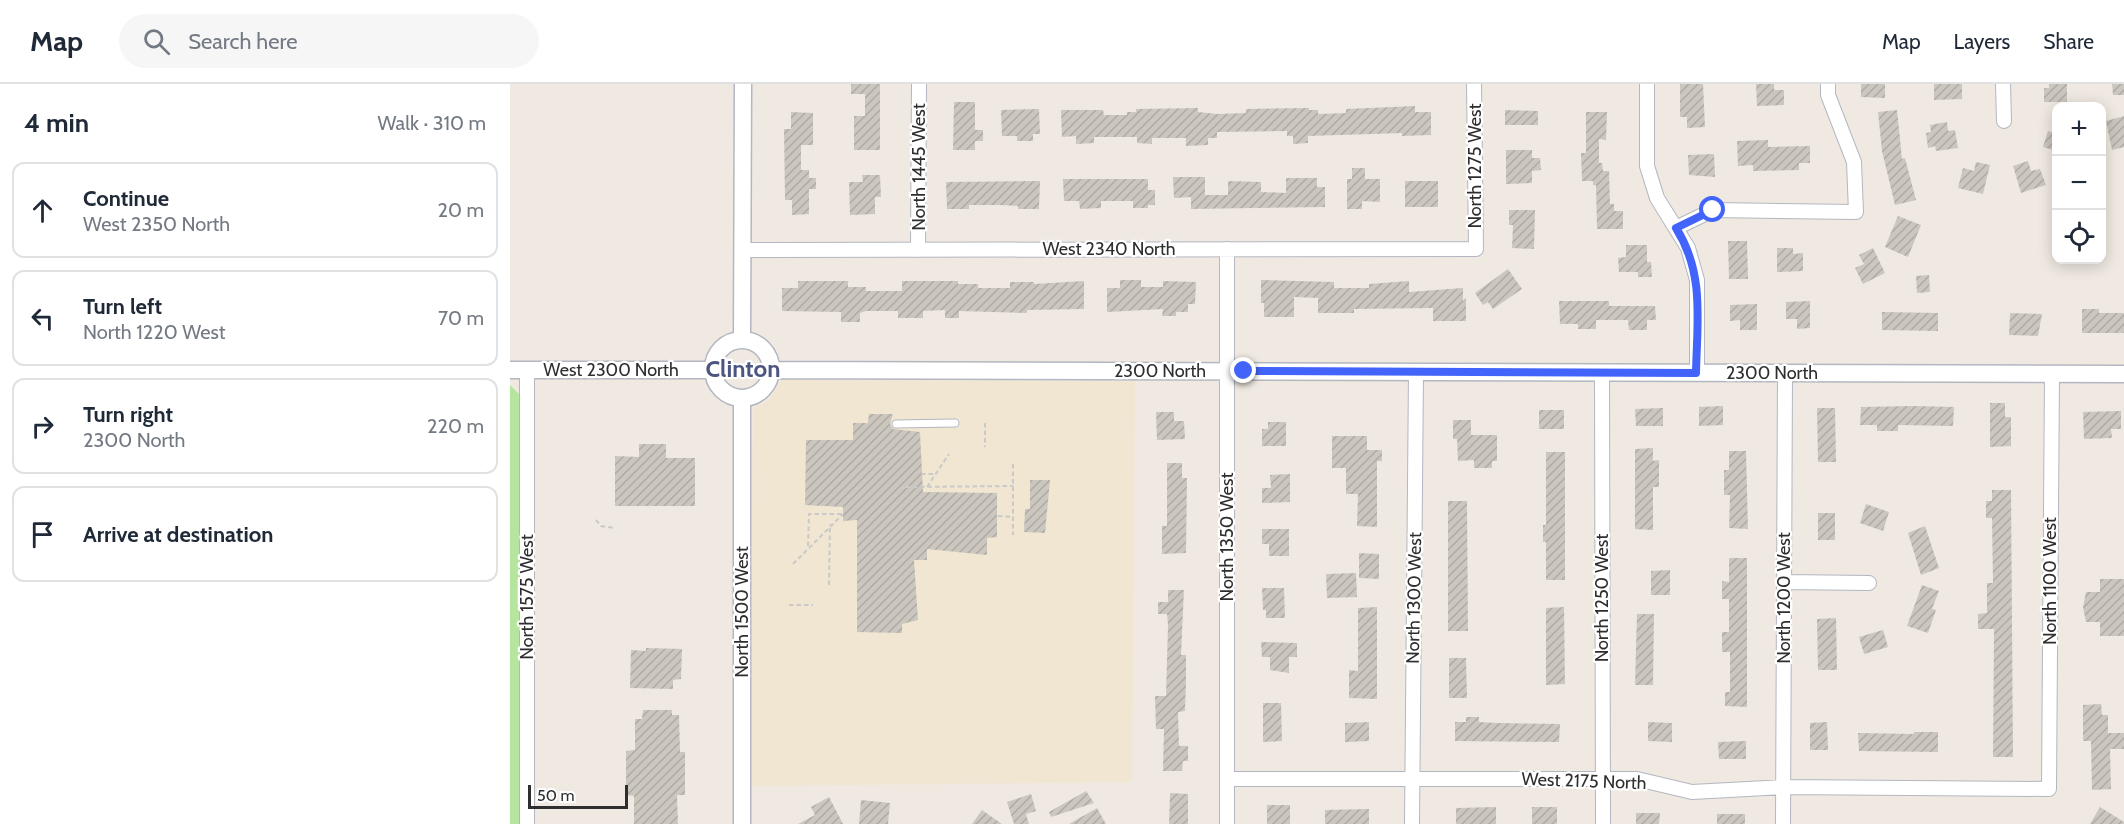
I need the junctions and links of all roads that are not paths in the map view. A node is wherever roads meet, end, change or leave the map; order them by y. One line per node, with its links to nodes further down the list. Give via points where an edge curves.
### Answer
1 (743, 84): 11 (street)
2 (919, 84): 12 (street, North 1445 West)
3 (1474, 84): 10 (street, North 1275 West)
4 (1647, 84): 8 (street, via 1647,166 1657,198)
5 (1828, 84): 8 (street, via 1828,94 1854,162 1856,212 1713,210)
6 (2003, 84): 7 (street)
7 (2004, 121)
8 (1676, 228): 21 (street, via 1688,248 1697,280)
9 (1227, 249): 10 (street, West 2340 North); 12 (street, West 2340 North); 18 (street, North 1350 West)
10 (1476, 249)
11 (742, 250): 12 (street, West 2340 North); 13 (street)
12 (918, 250)
13 (742, 339): 16 (street, via 729,342 715,354); 17 (street, via 757,343 768,355)
14 (510, 370): 15 (street, West 2300 North)
15 (528, 370): 16 (street, West 2300 North); 35 (street, North 1575 West)
16 (711, 370): 25 (street, via 715,384 726,395)
17 (772, 370): 18 (street, 2300 North); 25 (street, via 767,385 755,396)
18 (1227, 371): 19 (street, 2300 North); 30 (street, North 1350 West)
19 (1416, 372): 20 (street, 2300 North); 31 (street, North 1300 West)
20 (1602, 372): 21 (street, 2300 North); 32 (street, North 1250 West)
21 (1696, 373): 22 (street, 2300 North)
22 (1785, 373): 23 (street, 2300 North); 28 (street, North 1200 West)
23 (2052, 374): 24 (street, 2300 North); 34 (street, North 1100 West)
24 (2124, 374)
25 (742, 399): 36 (street, North 1500 West)
26 (955, 423): 27 (lane)
27 (896, 424)
28 (1785, 582): 29 (street); 33 (street, North 1200 West)
29 (1869, 583)
30 (1227, 779): 31 (street, West 2175 North); 37 (street, North 1350 West)
31 (1412, 779): 32 (street, West 2175 North); 38 (street, North 1300 West)
32 (1602, 779): 33 (street, West 2175 North, via 1637,779 1692,792); 39 (street, North 1250 West)
33 (1783, 787): 34 (street, West 2175 North); 40 (street, North 1200 West)
34 (2049, 789)
35 (527, 824)
36 (742, 824)
37 (1227, 824)
38 (1412, 824)
39 (1603, 824)
40 (1783, 824)

